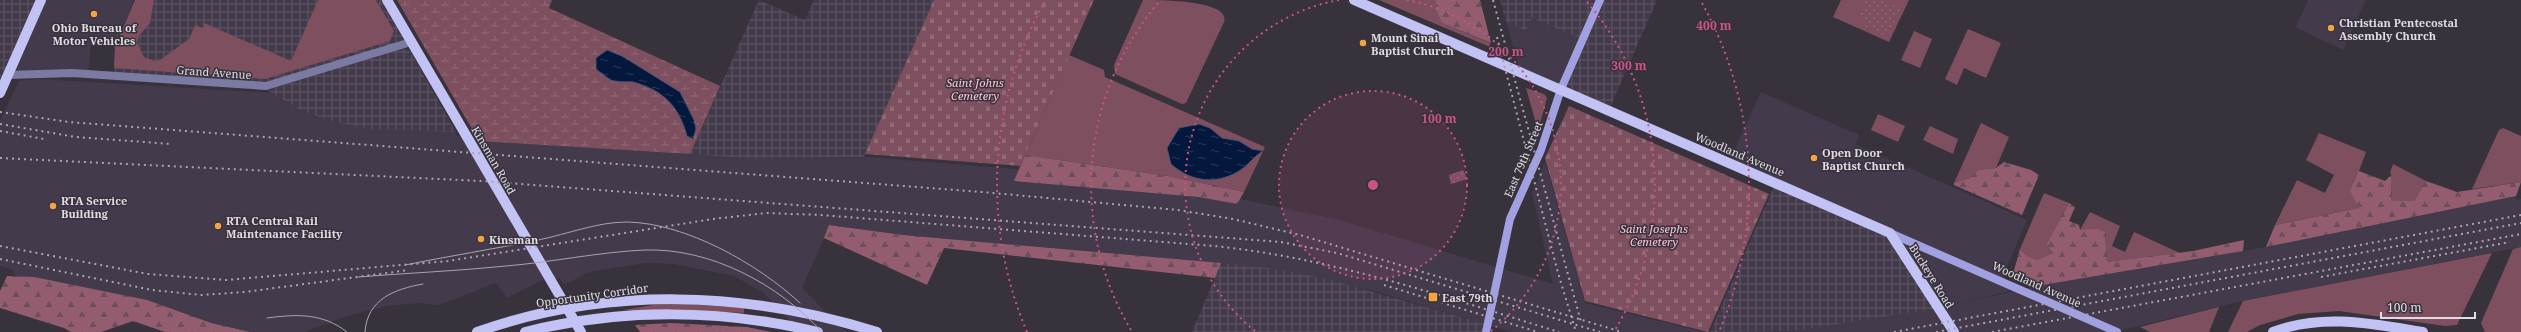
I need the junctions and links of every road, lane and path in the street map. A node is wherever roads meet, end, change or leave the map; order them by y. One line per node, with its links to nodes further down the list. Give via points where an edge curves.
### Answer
1 (41, 0): 6 (main road)
2 (387, 0): 5 (main road, Kinsman Road)
3 (1354, 0): 7 (main road, Woodland Avenue)
4 (1600, 0): 7 (main road, East 79th Street)
5 (411, 42): 6 (street, Grand Avenue, via 266,86 72,72); 10 (main road, Kinsman Road)
6 (8, 75): 8 (main road)
7 (1561, 89): 9 (main road, Woodland Avenue); 12 (main road, East 79th Street, via 1541,150 1510,219)
8 (0, 93)
9 (1890, 233): 18 (main road, Buckeye Road); 19 (main road, Woodland Avenue)
10 (568, 310): 11 (main road, Kinsman Road); 13 (main road, Opportunity Corridor, via 652,299 730,301 803,312); 14 (main road, Opportunity Corridor, via 525,318)
11 (576, 322): 15 (main road); 16 (main road, Kinsman Road); 17 (main road, via 667,314 724,316)
12 (1487, 328)
13 (874, 331)
14 (477, 332)
15 (525, 332)
16 (581, 332)
17 (818, 332)
18 (1954, 332)
19 (2117, 332)
20 (2273, 332): 21 (main road, via 2311,323 2345,321)
21 (2423, 332)

